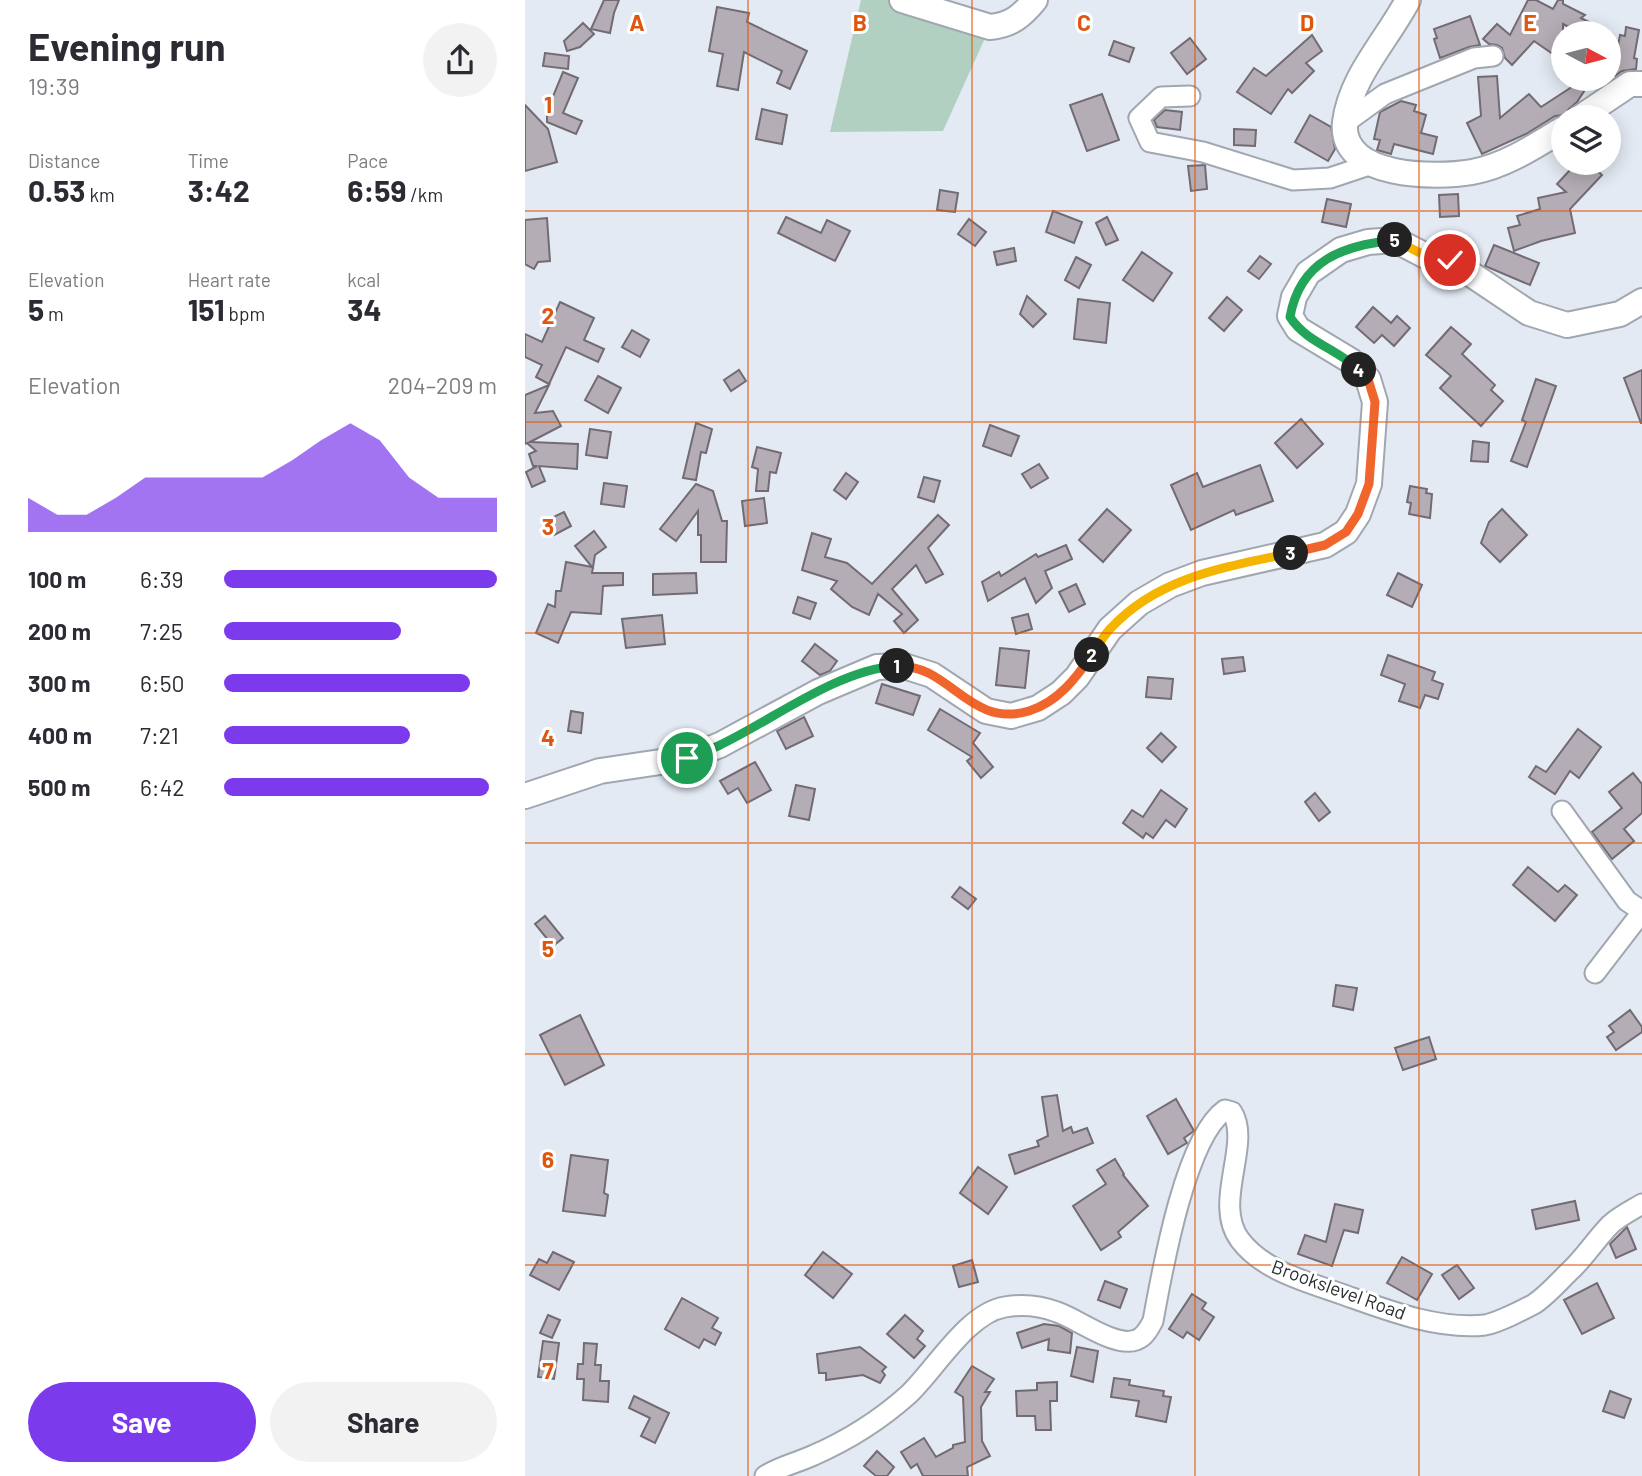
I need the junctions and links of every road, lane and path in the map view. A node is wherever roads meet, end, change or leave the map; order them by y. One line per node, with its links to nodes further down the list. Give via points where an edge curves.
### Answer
1 (902, 0): 2 (main road, via 990,27 1017,20)
2 (1035, 0)
3 (1408, 0): 8 (main road, via 1357,82)
4 (1493, 56): 8 (street, via 1473,58 1385,94)
5 (1642, 84): 7 (main road, via 1630,84)
6 (1190, 96): 10 (street, via 1161,97 1139,118 1150,142 1203,152 1293,180 1330,178)
7 (1599, 105)
8 (1345, 123): 10 (main road, via 1353,149)
9 (1551, 137): 10 (main road, via 1524,154 1473,172 1421,175)
10 (1372, 164)
11 (1642, 302): 12 (main road, via 1620,314 1567,326 1529,313 1450,260 1424,255 1395,240 1341,250 1308,273 1294,297 1290,317 1298,329 1351,361 1368,379 1375,402 1369,484 1346,532 1325,545 1202,573 1170,585 1139,603 1110,629 1077,677 1038,708 1011,716 986,711 932,675 904,666 877,667 818,692 720,746 687,758 600,771)
12 (525, 796)
13 (1562, 811): 14 (street, via 1627,901)
14 (1642, 911): 15 (street)
15 (1595, 974)
16 (1642, 1204): 17 (street, Brookslevel Road, via 1613,1222 1534,1303 1488,1324 1451,1326 1289,1275 1239,1239 1229,1212 1237,1119 1225,1110 1217,1116 1192,1166 1170,1233 1153,1321 1146,1333 1122,1342 1058,1312 1034,1306 1003,1307 976,1320 908,1394 874,1421)
17 (765, 1476)

